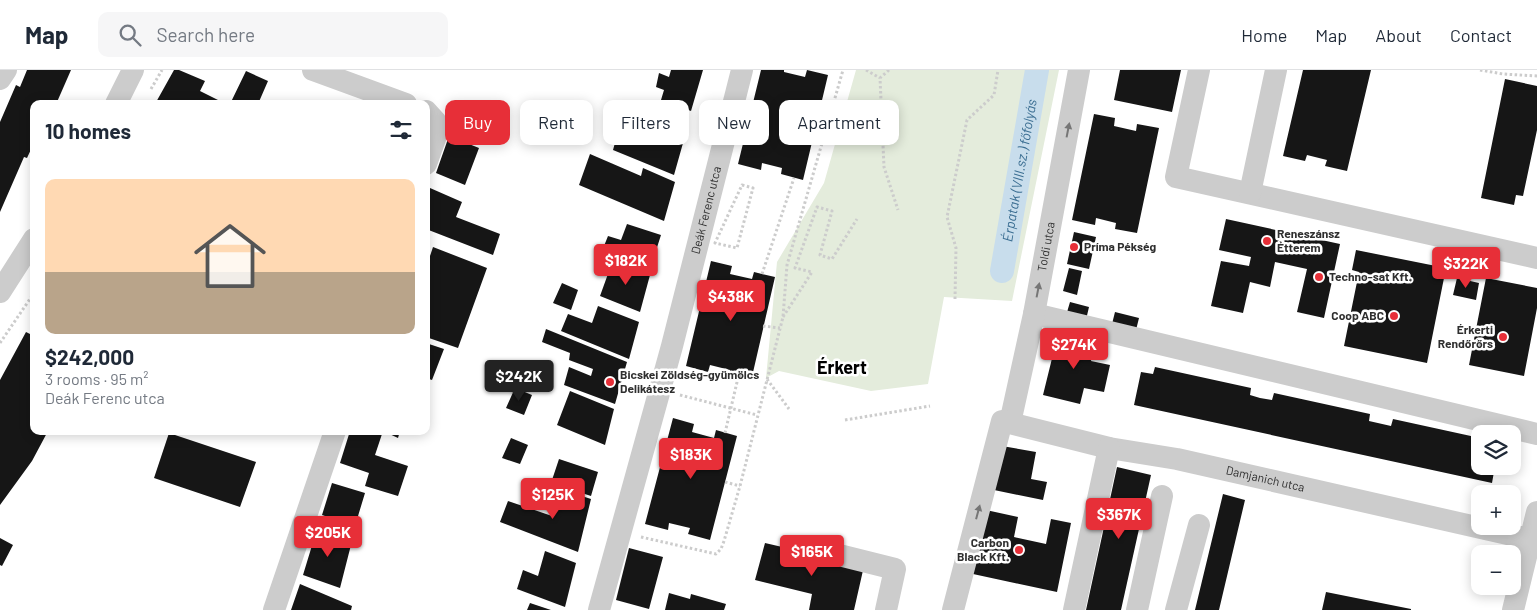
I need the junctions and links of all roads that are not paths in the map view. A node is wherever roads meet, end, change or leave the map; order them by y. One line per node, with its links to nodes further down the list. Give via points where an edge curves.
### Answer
1 (6, 70): 8 (street)
2 (132, 70): 9 (street)
3 (313, 70): 10 (street)
4 (742, 70): 29 (street, Deák Ferenc utca, via 674,337)
5 (1079, 70): 17 (street, Toldi utca, one-way to 5)
6 (1199, 70): 13 (street, via 1176,177)
7 (1276, 70): 13 (street)
8 (0, 79)
9 (118, 100)
10 (395, 100)
11 (430, 115): 12 (street, via 436,122 436,136)
12 (430, 153)
13 (1250, 193): 15 (street)
14 (30, 245): 16 (street)
15 (1537, 258)
16 (0, 292)
17 (1034, 314): 18 (street, Toldi utca); 19 (street)
18 (1006, 422): 21 (street, Damjanich utca); 30 (street, Toldi utca, one-way to 18)
19 (1537, 434)
20 (334, 435): 28 (street)
21 (1110, 448): 25 (street, Damjanich utca, via 1242,473); 31 (street)
22 (1162, 496): 32 (street)
23 (1537, 512): 25 (street)
24 (1199, 525): 33 (street)
25 (1530, 539): 34 (street)
26 (815, 549): 27 (street, via 895,569)
27 (892, 609)
28 (274, 610)
29 (599, 610)
30 (953, 610)
31 (1074, 610)
32 (1137, 610)
33 (1176, 610)
34 (1513, 610)

